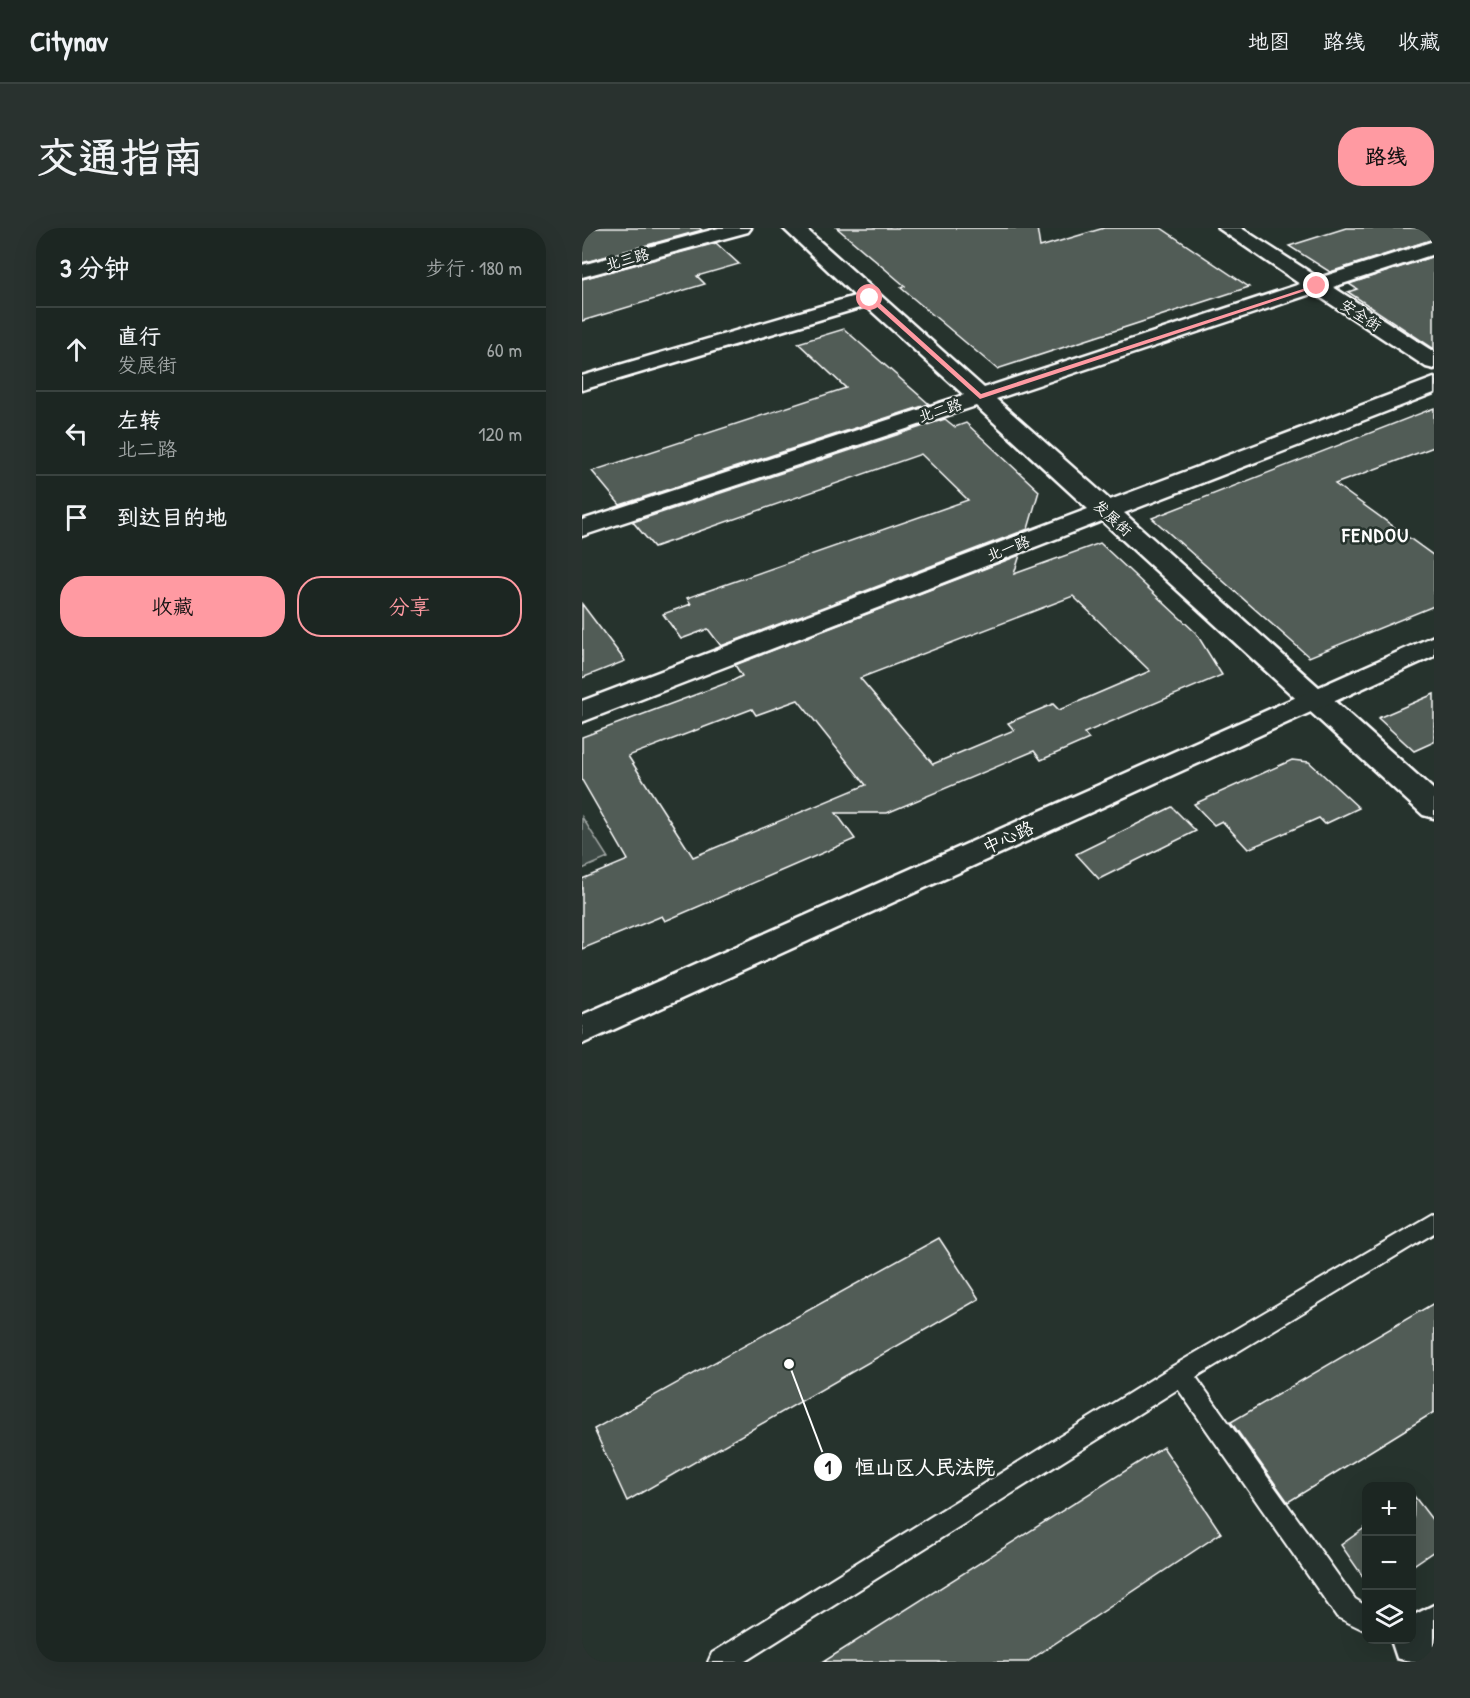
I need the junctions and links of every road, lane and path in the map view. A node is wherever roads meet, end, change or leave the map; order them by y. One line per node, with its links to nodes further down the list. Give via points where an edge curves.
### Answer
1 (741, 228): 5 (street, 北三路)
2 (793, 228): 7 (street, 发展街)
3 (1228, 228): 6 (street, 安全街)
4 (1434, 248): 6 (street, 北二路)
5 (582, 271)
6 (1317, 286): 8 (street, 安全街); 11 (street, 北二路)
7 (870, 298): 9 (street); 11 (street, 发展街)
8 (1434, 362)
9 (582, 383)
10 (1434, 385): 12 (street, 北一路)
11 (980, 397): 12 (street, 发展街); 13 (street, 北二路)
12 (1106, 511): 15 (street, 发展街); 16 (street, 北一路)
13 (582, 528)
14 (1434, 645): 15 (street, 中心路)
15 (1314, 699): 17 (street, 发展街); 18 (street, 中心路)
16 (582, 712)
17 (1434, 807)
18 (582, 1030)
19 (1434, 1222): 20 (lane)
20 (1181, 1374): 21 (lane, via 1346,1608); 22 (lane)
21 (1362, 1616)
22 (721, 1662)

